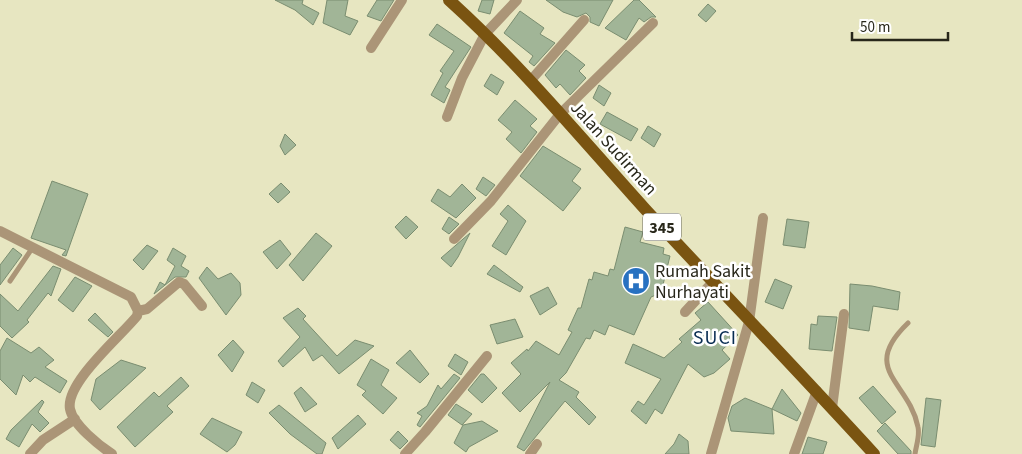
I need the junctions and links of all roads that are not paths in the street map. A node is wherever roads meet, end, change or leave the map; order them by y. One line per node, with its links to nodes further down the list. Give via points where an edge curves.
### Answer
1 (402, 0): 7 (street)
2 (449, 0): 6 (main road, Jalan Sudirman / 345)
3 (516, 0): 6 (street)
4 (584, 20): 8 (street)
5 (652, 23): 9 (street)
6 (485, 34): 8 (main road, Jalan Sudirman / 345); 10 (street, via 462,78)
7 (371, 48)
8 (531, 80): 9 (main road, Jalan Sudirman / 345)
9 (560, 114): 13 (street, via 491,201); 16 (main road, Jalan Sudirman / 345)
10 (447, 117)
11 (763, 218): 21 (street)
12 (0, 231): 14 (street)
13 (454, 239)
14 (33, 247): 15 (lane); 18 (street, via 131,297)
15 (10, 281)
16 (712, 283): 19 (street); 21 (main road, Jalan Sudirman / 345)
17 (202, 306): 18 (street, via 179,282 147,310)
18 (138, 311): 26 (street, via 71,394 70,409)
19 (685, 312)
20 (844, 314): 25 (street)
21 (749, 322): 24 (main road, Jalan Sudirman / 345); 32 (street)
22 (908, 324): 35 (lane, via 892,342 886,358 887,369 916,419 919,430)
23 (487, 356): 30 (street)
24 (817, 391): 25 (main road, Jalan Sudirman / 345); 33 (street)
25 (832, 408): 34 (main road, Jalan Sudirman / 345)
26 (75, 419): 28 (street, via 43,440); 29 (street)
27 (537, 444): 31 (street)
28 (30, 454)
29 (112, 454)
30 (405, 454)
31 (530, 454)
32 (711, 454)
33 (794, 454)
34 (874, 454)
35 (915, 454)

